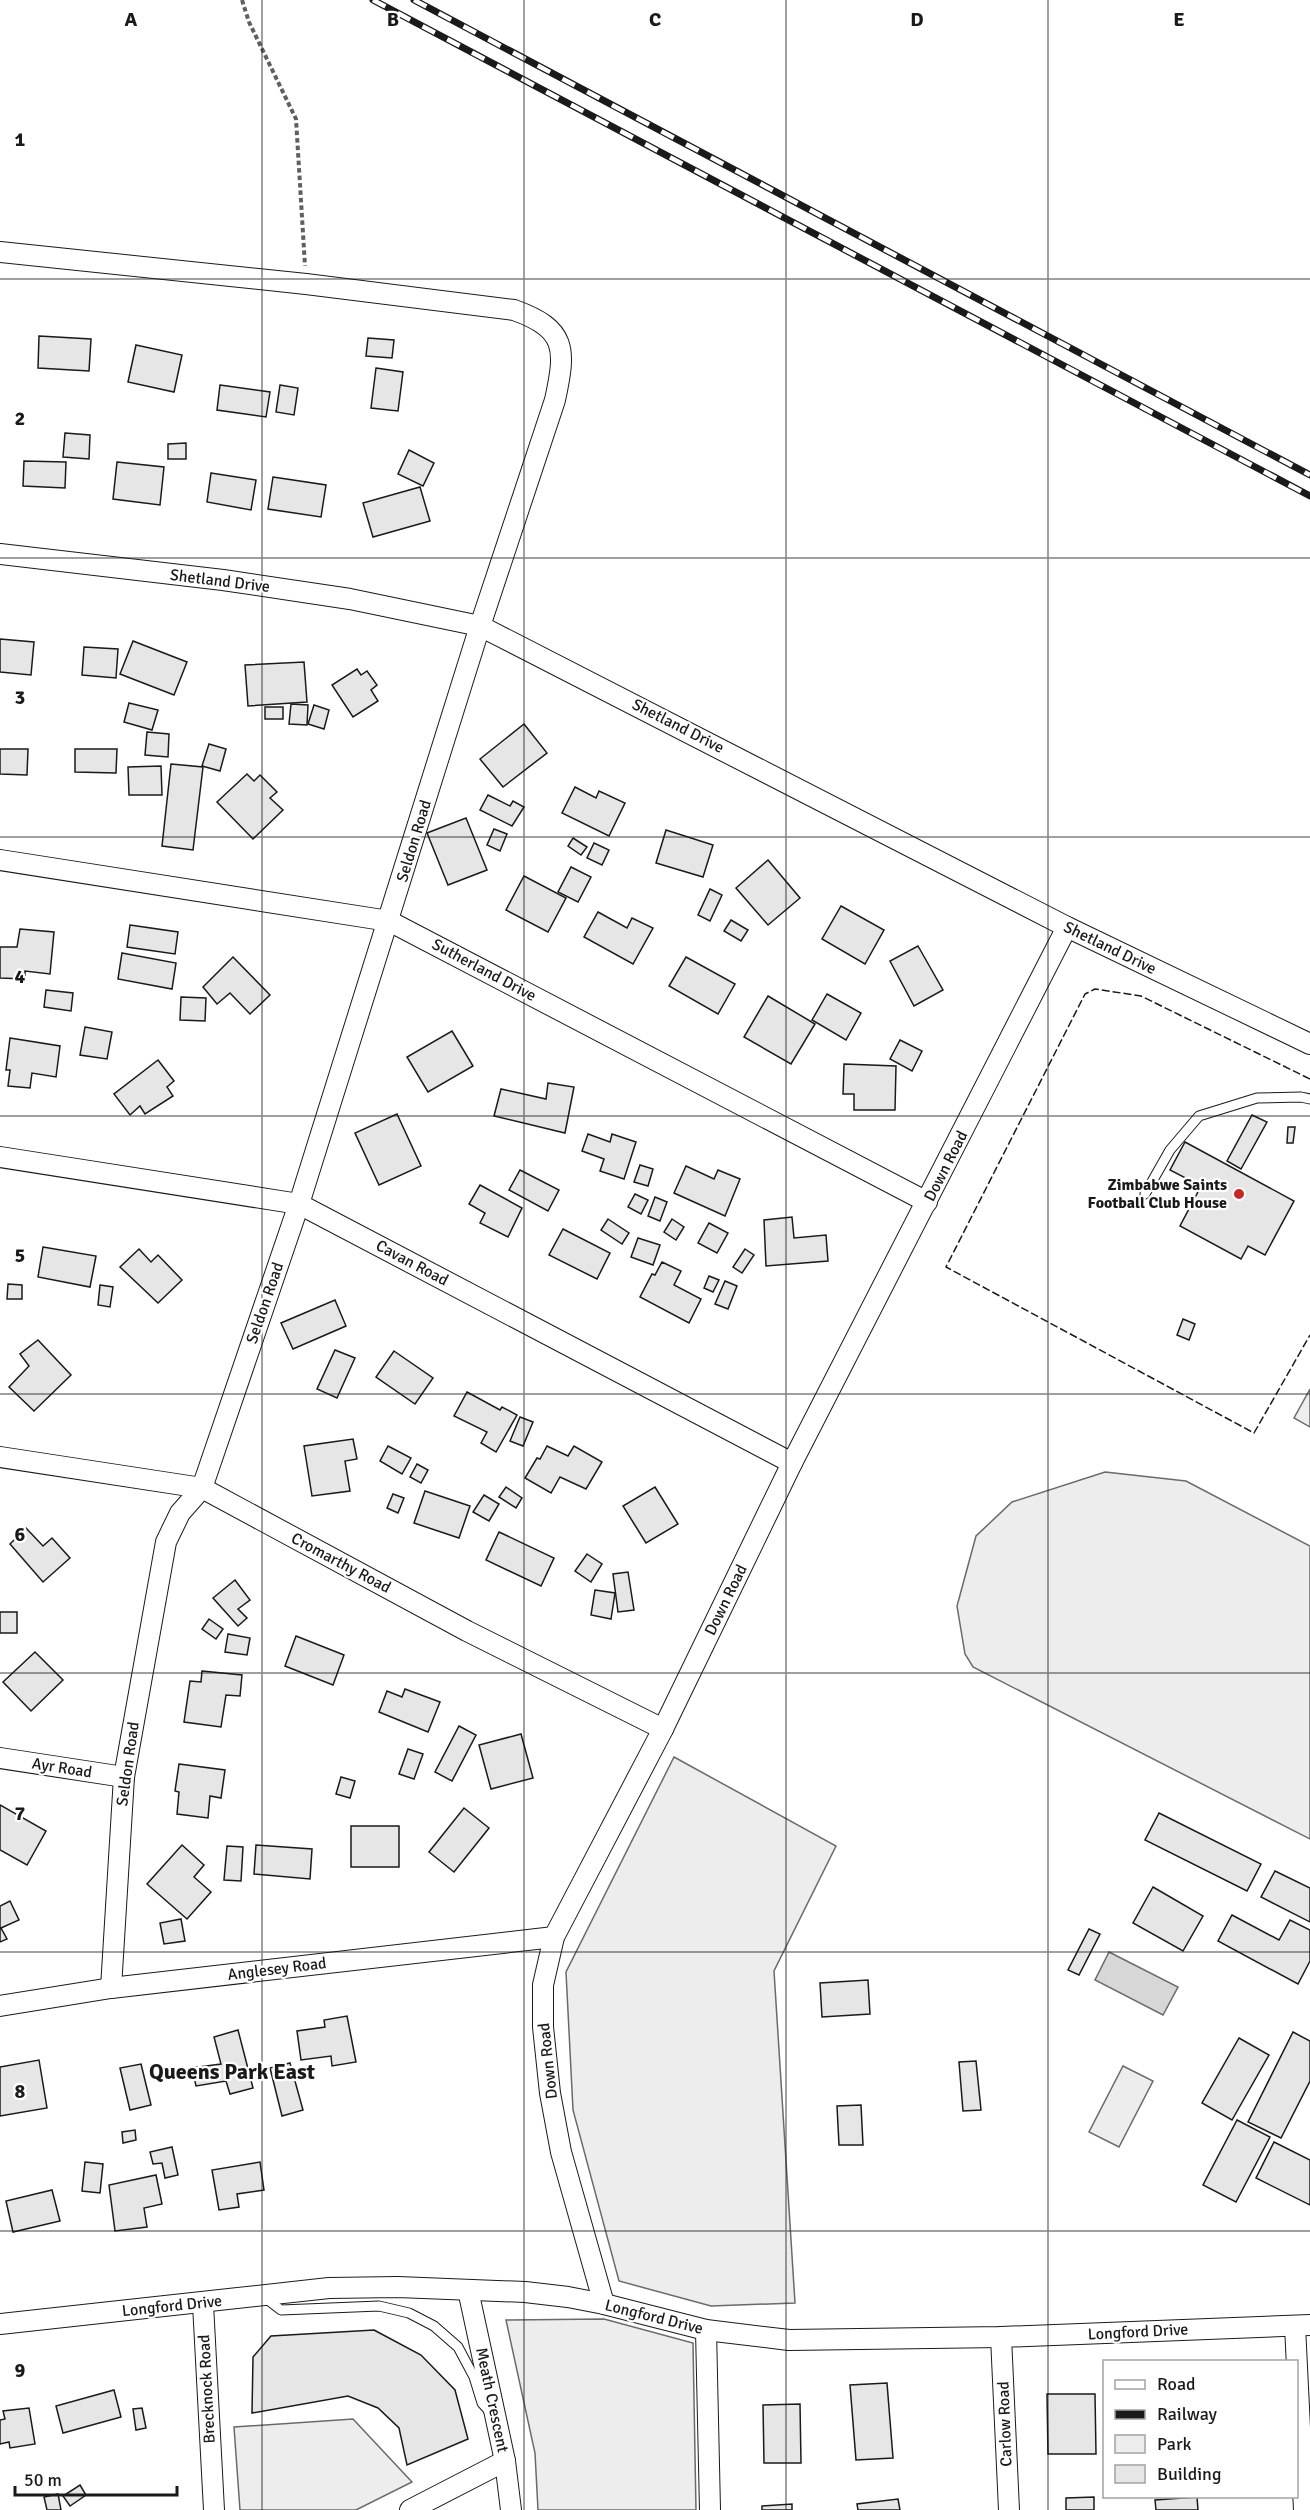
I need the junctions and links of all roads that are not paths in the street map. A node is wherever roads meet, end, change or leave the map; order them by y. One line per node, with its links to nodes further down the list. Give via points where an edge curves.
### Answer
1 (0, 252): 3 (street, Seldon Road, via 306,284 514,310 537,318 554,333 562,350 561,369 555,400)
2 (0, 554): 3 (street, Shetland Drive, via 350,599)
3 (480, 626): 5 (street, Seldon Road); 6 (street, Shetland Drive)
4 (0, 860): 5 (street, Sutherland Drive)
5 (389, 921): 11 (street, Sutherland Drive); 12 (street, Seldon Road)
6 (1067, 927): 7 (street, Shetland Drive); 11 (street, Down Road)
7 (1310, 1044)
8 (1310, 1099): 10 (lane, via 1257,1098 1199,1116 1170,1150)
9 (0, 1157): 12 (street, Cavan Road)
10 (1145, 1194)
11 (927, 1202): 14 (street, Down Road)
12 (299, 1204): 14 (street, Cavan Road); 15 (street, Seldon Road)
13 (0, 1457): 15 (street, Cromarthy Road)
14 (792, 1463): 16 (street, Down Road)
15 (202, 1488): 16 (street, Cromarthy Road, via 457,1625); 18 (street, Seldon Road, via 180,1513 166,1542)
16 (663, 1729): 19 (street, Down Road)
17 (0, 1758): 18 (street, Ayr Road)
18 (124, 1777): 20 (street, Seldon Road)
19 (554, 1937): 20 (street, Anglesey Road); 25 (street, Down Road, via 543,1985 550,2093 561,2152)
20 (111, 1988): 21 (street, Anglesey Road)
21 (0, 2006)
22 (468, 2290): 23 (street, Longford Drive, via 329,2288); 25 (street, Longford Drive, via 525,2292); 30 (street, Meath Crescent)
23 (262, 2296): 24 (street, Longford Drive); 30 (lane, via 281,2310 380,2306 410,2313 434,2326 458,2348 474,2377 482,2403)
24 (203, 2304): 26 (street, Longford Drive); 32 (street, Brecknock Road)
25 (604, 2304): 28 (street, Longford Drive)
26 (0, 2324)
27 (1303, 2326): 29 (street, Longford Drive); 37 (street)
28 (706, 2330): 29 (street, Longford Drive, via 789,2340); 35 (street)
29 (1001, 2337): 36 (street, Carlow Road)
30 (496, 2418): 31 (street, Meath Crescent)
31 (505, 2461): 33 (street); 34 (street, Meath Crescent)
32 (214, 2510)
33 (410, 2510)
34 (511, 2510)
35 (710, 2510)
36 (1009, 2510)
37 (1304, 2510)

